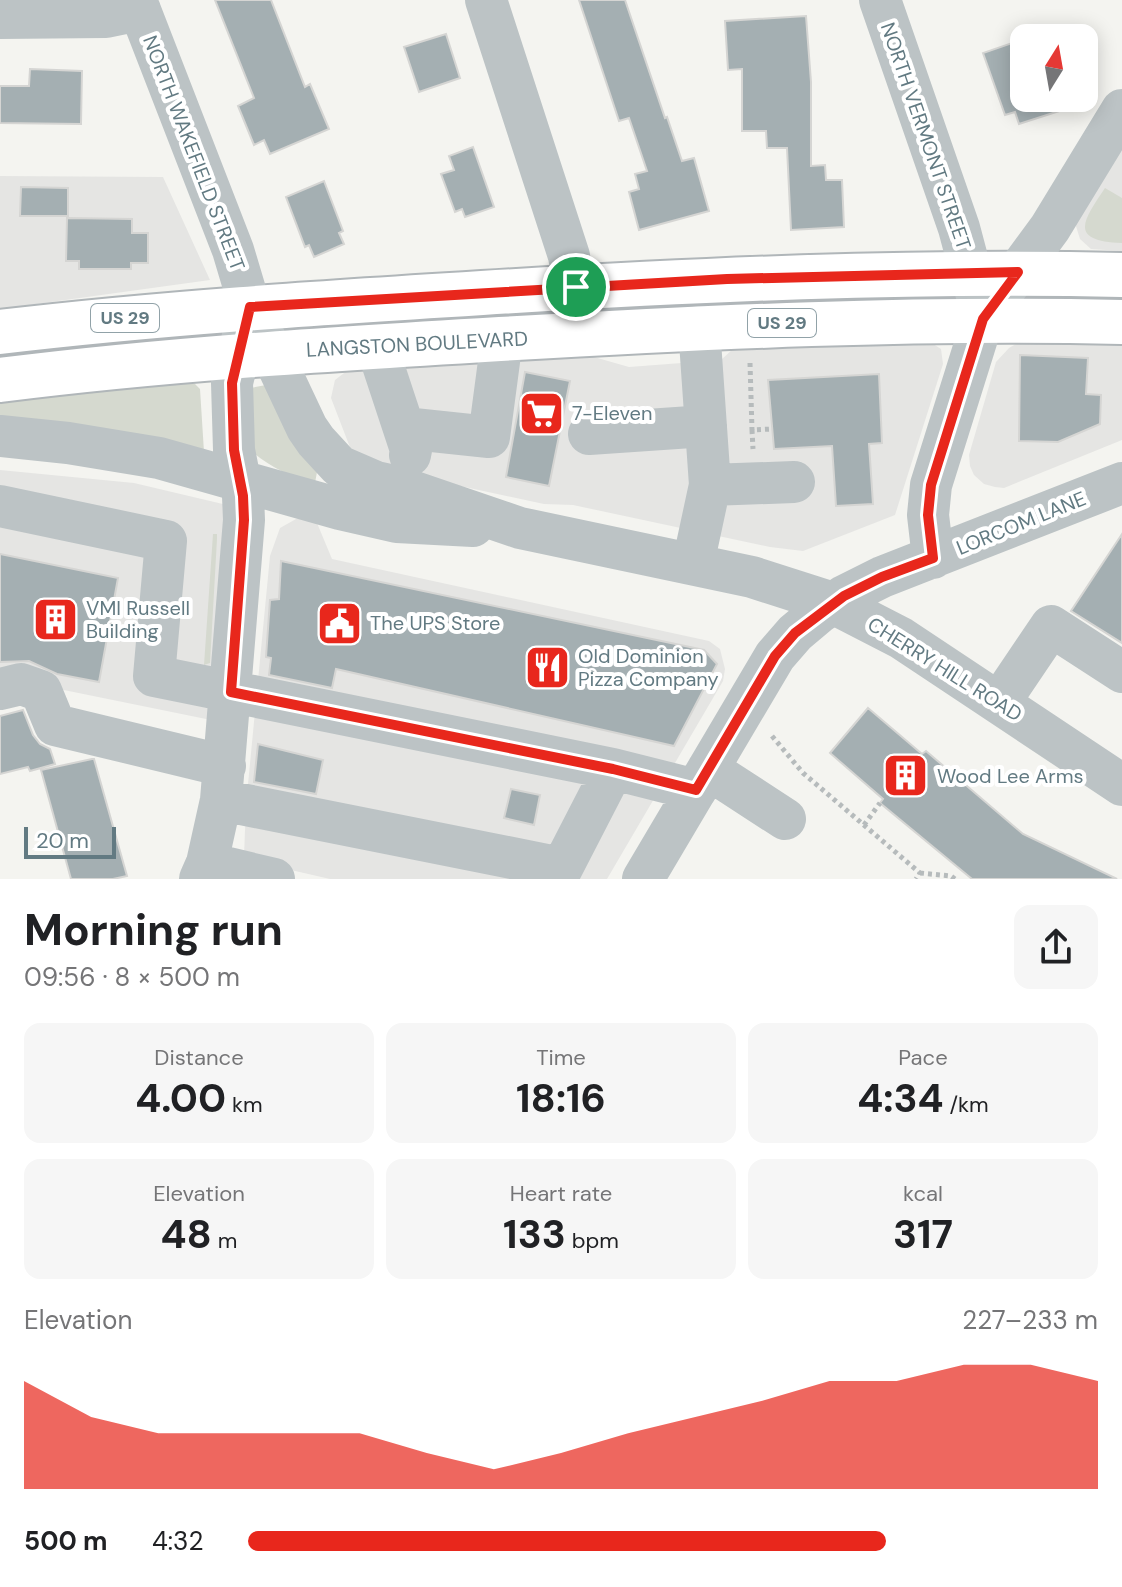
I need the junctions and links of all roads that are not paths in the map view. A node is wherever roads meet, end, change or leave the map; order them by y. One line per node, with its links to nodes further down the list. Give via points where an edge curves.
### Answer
1 (486, 0): 9 (street)
2 (880, 0): 6 (street, NORTH VERMONT STREET)
3 (138, 5): 4 (street, via 106,17); 10 (street, NORTH WAKEFIELD STREET)
4 (0, 18)
5 (1122, 110): 7 (street)
6 (971, 272): 7 (main road, US 29); 9 (main road, US 29); 11 (street, NORTH VERMONT STREET)
7 (1018, 272): 8 (main road, US 29); 11 (street)
8 (1122, 275)
9 (576, 287): 10 (main road, US 29); 15 (street)
10 (250, 307): 14 (main road, US 29); 18 (street)
11 (983, 319): 12 (main road, LANGSTON BOULEVARD / US 29); 13 (main road, LANGSTON BOULEVARD / US 29); 31 (street, via 931,485)
12 (1122, 322)
13 (699, 327): 15 (main road, LANGSTON BOULEVARD / US 29); 20 (street)
14 (0, 332)
15 (582, 334): 16 (main road, LANGSTON BOULEVARD / US 29)
16 (502, 339): 17 (main road, LANGSTON BOULEVARD / US 29); 21 (street, via 489,437)
17 (377, 347): 18 (main road, LANGSTON BOULEVARD / US 29); 21 (street)
18 (256, 354): 19 (main road, LANGSTON BOULEVARD / US 29); 24 (street, via 232,383); 27 (street, CHERRY HILL ROAD, via 327,454 353,473)
19 (0, 380)
20 (706, 426): 22 (street); 26 (street)
21 (404, 428): 27 (street, via 411,450)
22 (589, 434)
23 (0, 436): 24 (street, CHERRY HILL ROAD, via 145,455)
24 (240, 480): 30 (street, CHERRY HILL ROAD, via 397,522); 36 (street, via 244,520)
25 (794, 482): 26 (street)
26 (710, 485): 32 (street)
27 (403, 488): 30 (street, CHERRY HILL ROAD)
28 (1119, 488): 31 (street, LORCOM LANE)
29 (0, 506): 36 (street, via 166,541 154,676)
30 (520, 528): 32 (street, CHERRY HILL ROAD)
31 (933, 558): 33 (street, LORCOM LANE)
32 (693, 564): 33 (street, CHERRY HILL ROAD)
33 (833, 603): 37 (street, CHERRY HILL ROAD, via 901,638); 39 (street, LORCOM LANE, via 775,656)
34 (1122, 672): 37 (street, via 1051,626)
35 (0, 689): 40 (street, via 21,684 41,691 55,725)
36 (231, 692): 38 (street); 40 (street)
37 (999, 703): 41 (street, CHERRY HILL ROAD)
38 (613, 769): 39 (street); 40 (street, via 562,868)
39 (702, 780): 42 (street); 45 (street, LORCOM LANE)
40 (223, 783): 43 (street)
41 (1122, 785)
42 (785, 819)
43 (203, 871): 44 (street)
44 (274, 879)
45 (643, 879)

